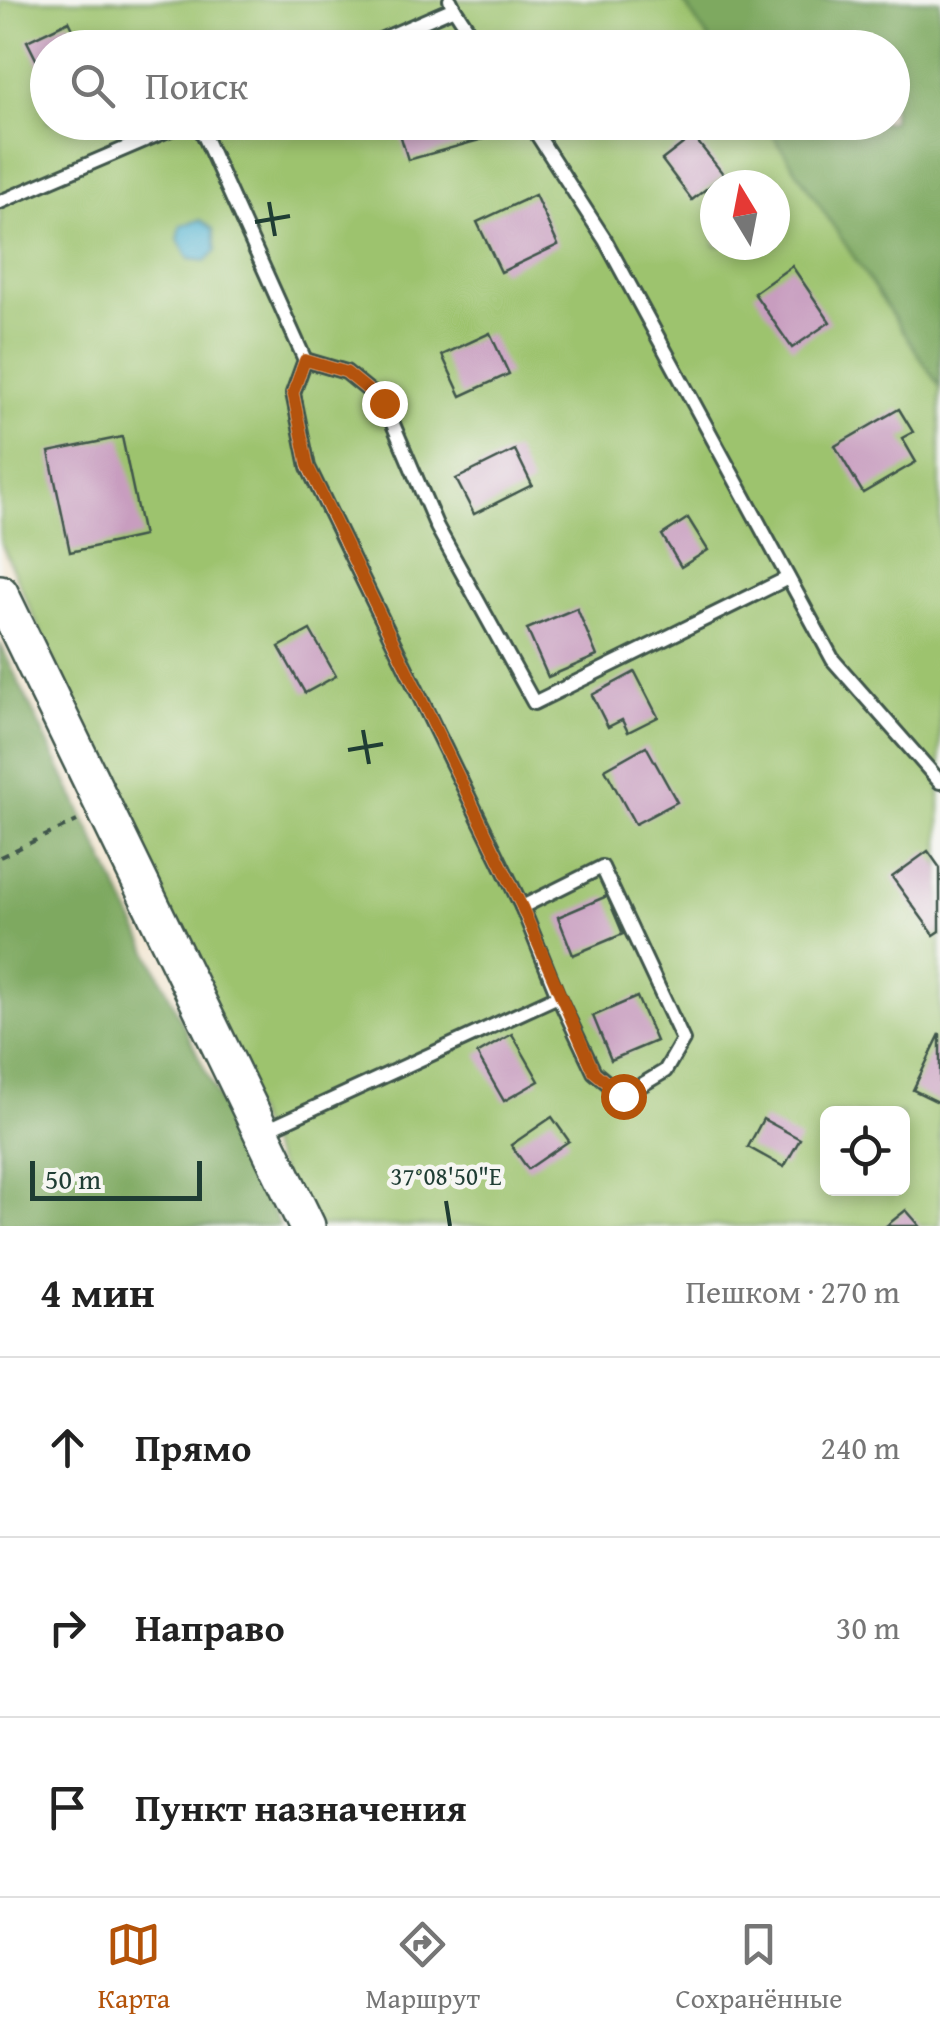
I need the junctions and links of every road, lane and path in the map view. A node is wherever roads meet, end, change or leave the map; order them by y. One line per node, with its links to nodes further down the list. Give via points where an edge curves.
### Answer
1 (452, 4): 2 (lane); 3 (lane)
2 (399, 30)
3 (469, 30)
4 (145, 140): 7 (lane)
5 (206, 140): 8 (lane)
6 (541, 140): 9 (lane, via 606,240)
7 (0, 202)
8 (305, 360): 9 (lane, via 346,372 384,403 438,527 534,704); 14 (lane, via 293,393 308,466)
9 (788, 578): 11 (lane, via 833,660)
10 (0, 593): 12 (street)
11 (940, 782)
12 (104, 808): 13 (path); 16 (street)
13 (0, 858)
14 (522, 907): 15 (lane); 15 (lane, via 602,867 682,1040 665,1071 623,1096 594,1072)
15 (558, 996): 16 (lane)
16 (262, 1132): 17 (street)
17 (307, 1226)

